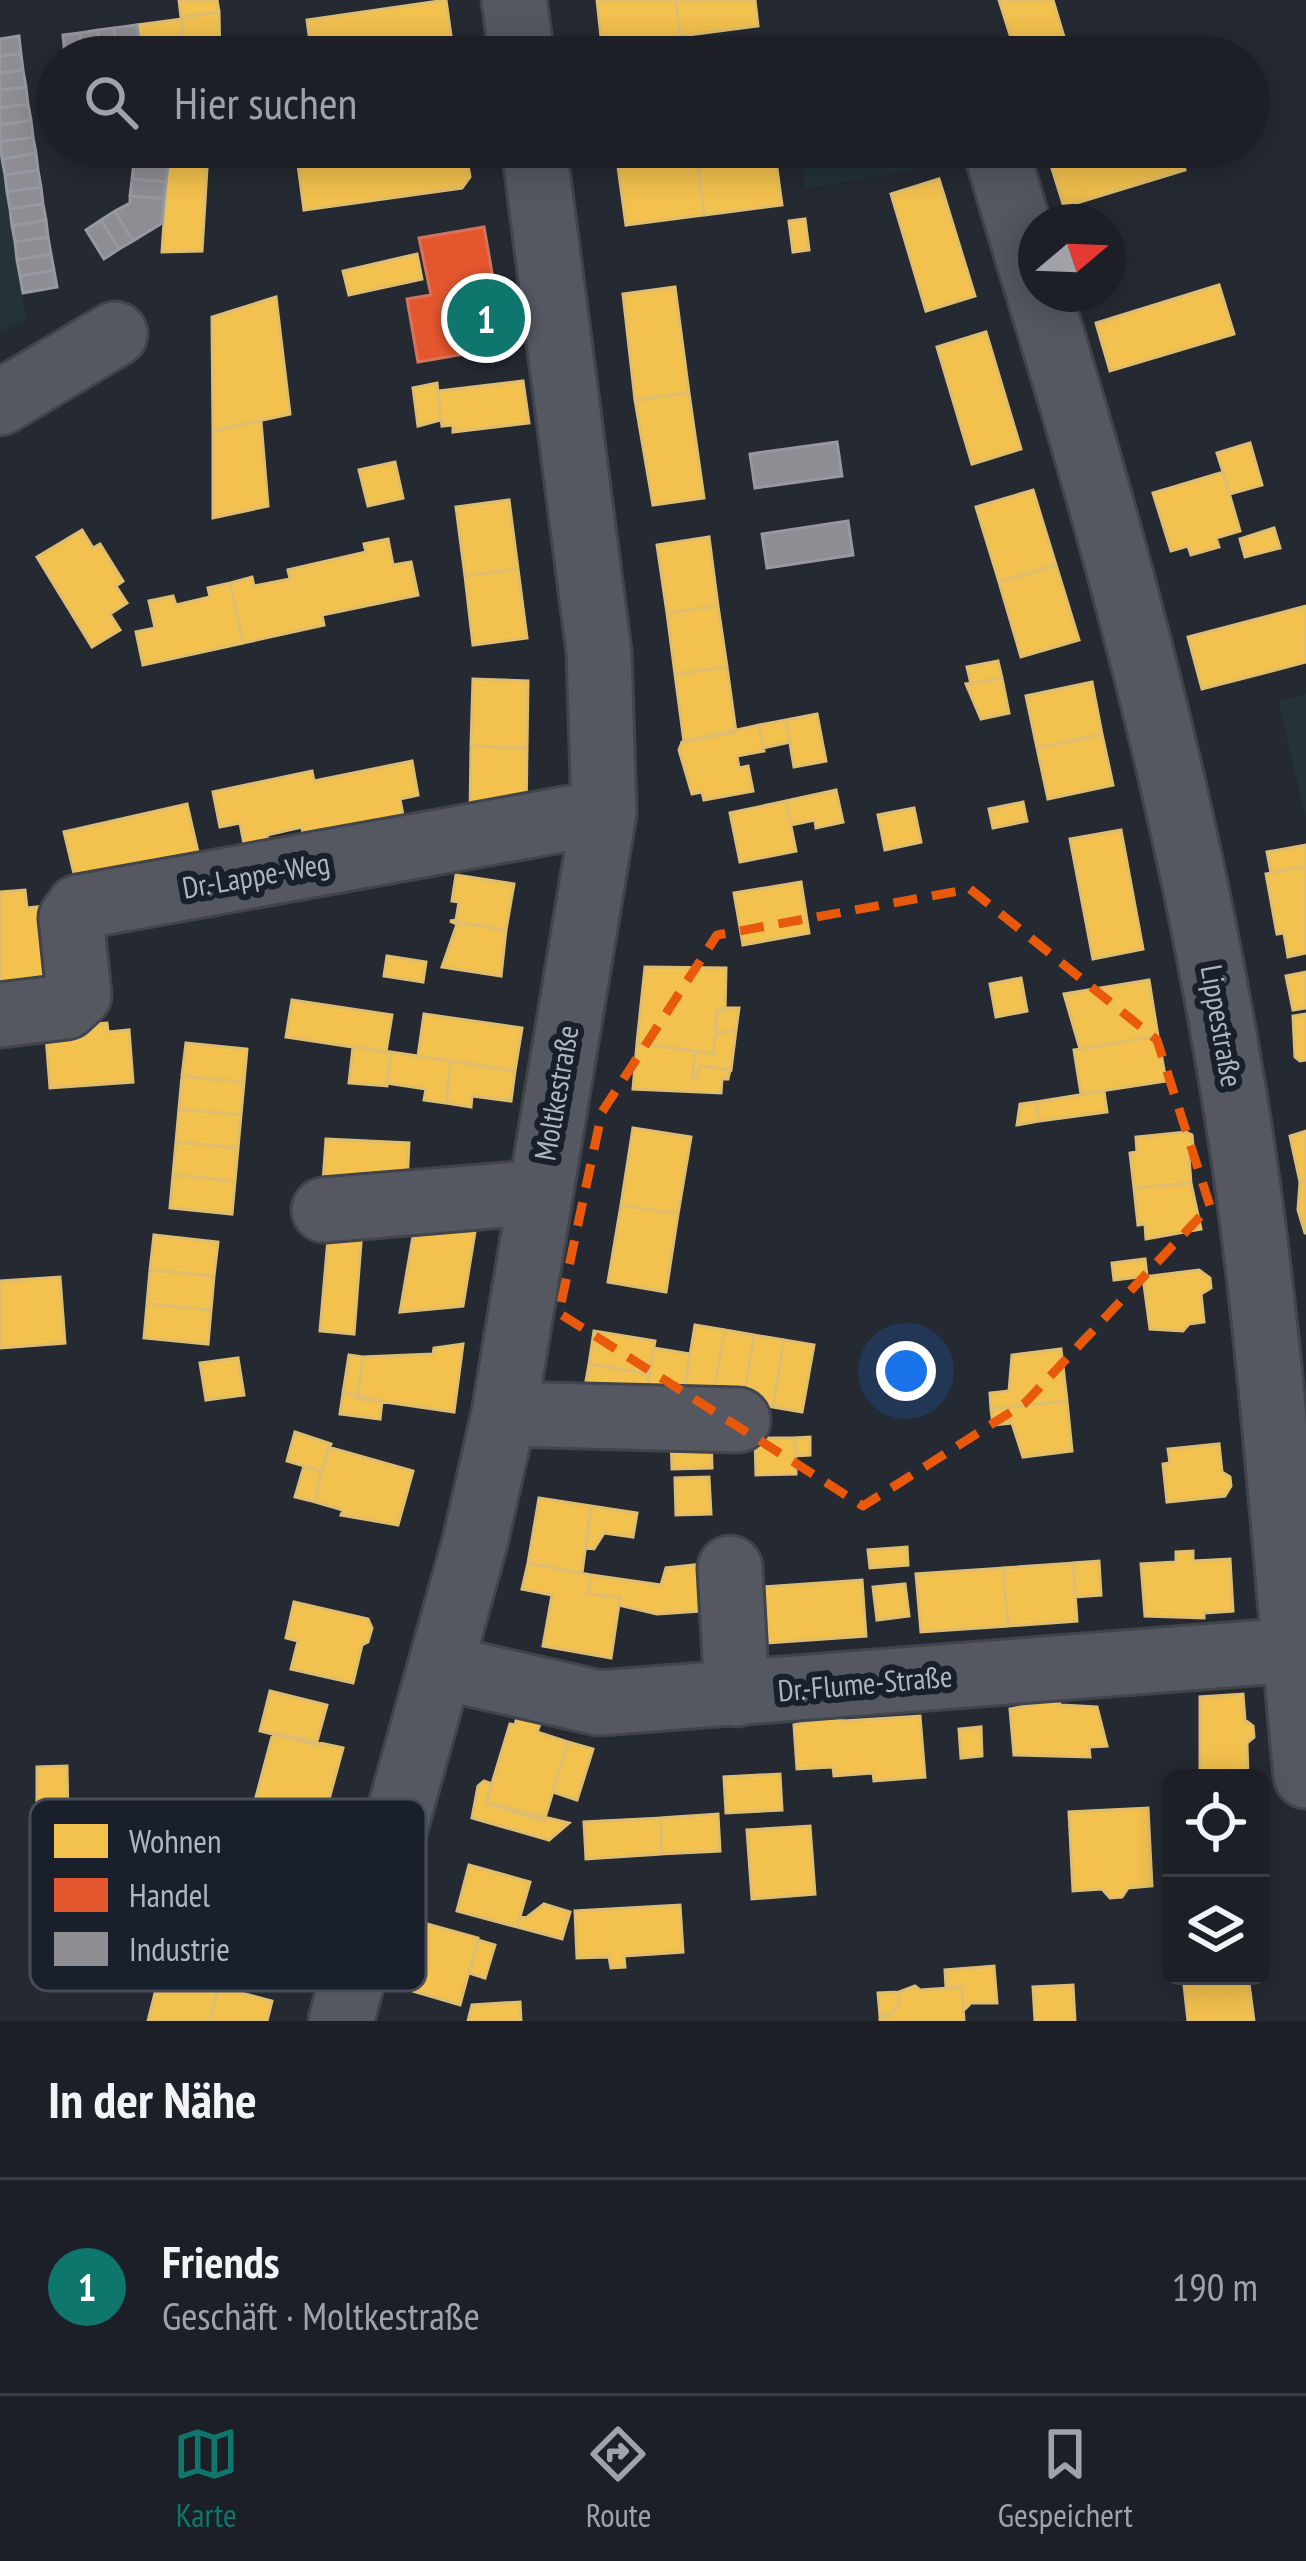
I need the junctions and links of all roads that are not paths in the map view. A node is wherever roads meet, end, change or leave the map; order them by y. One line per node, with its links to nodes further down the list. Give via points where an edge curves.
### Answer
1 (514, 0): 2 (street)
2 (519, 36)
3 (537, 168): 9 (street, Moltkestraße, via 599,652)
4 (1001, 168): 5 (street)
5 (1018, 224)
6 (1045, 312): 16 (street, Lippestraße, via 1109,523 1180,805 1218,1007 1268,1372)
7 (115, 334): 8 (street)
8 (0, 403)
9 (604, 812): 10 (street, Dr.-Lappe-Weg, via 79,907 71,918 79,995 66,1007); 11 (street, Moltkestraße)
10 (0, 1015)
11 (540, 1192): 12 (street); 13 (street, Moltkestraße)
12 (325, 1210)
13 (504, 1414): 14 (street); 17 (street, Moltkestraße)
14 (739, 1420)
15 (730, 1568): 18 (street)
16 (1294, 1650): 18 (street, Dr.-Flume-Straße); 19 (street, Lippestraße)
17 (441, 1667): 18 (street, Dr.-Flume-Straße, via 599,1703); 20 (street, Moltkestraße)
18 (737, 1694)
19 (1306, 1776)
20 (404, 1799)
21 (349, 1991): 22 (street, Moltkestraße)
22 (341, 2021)

